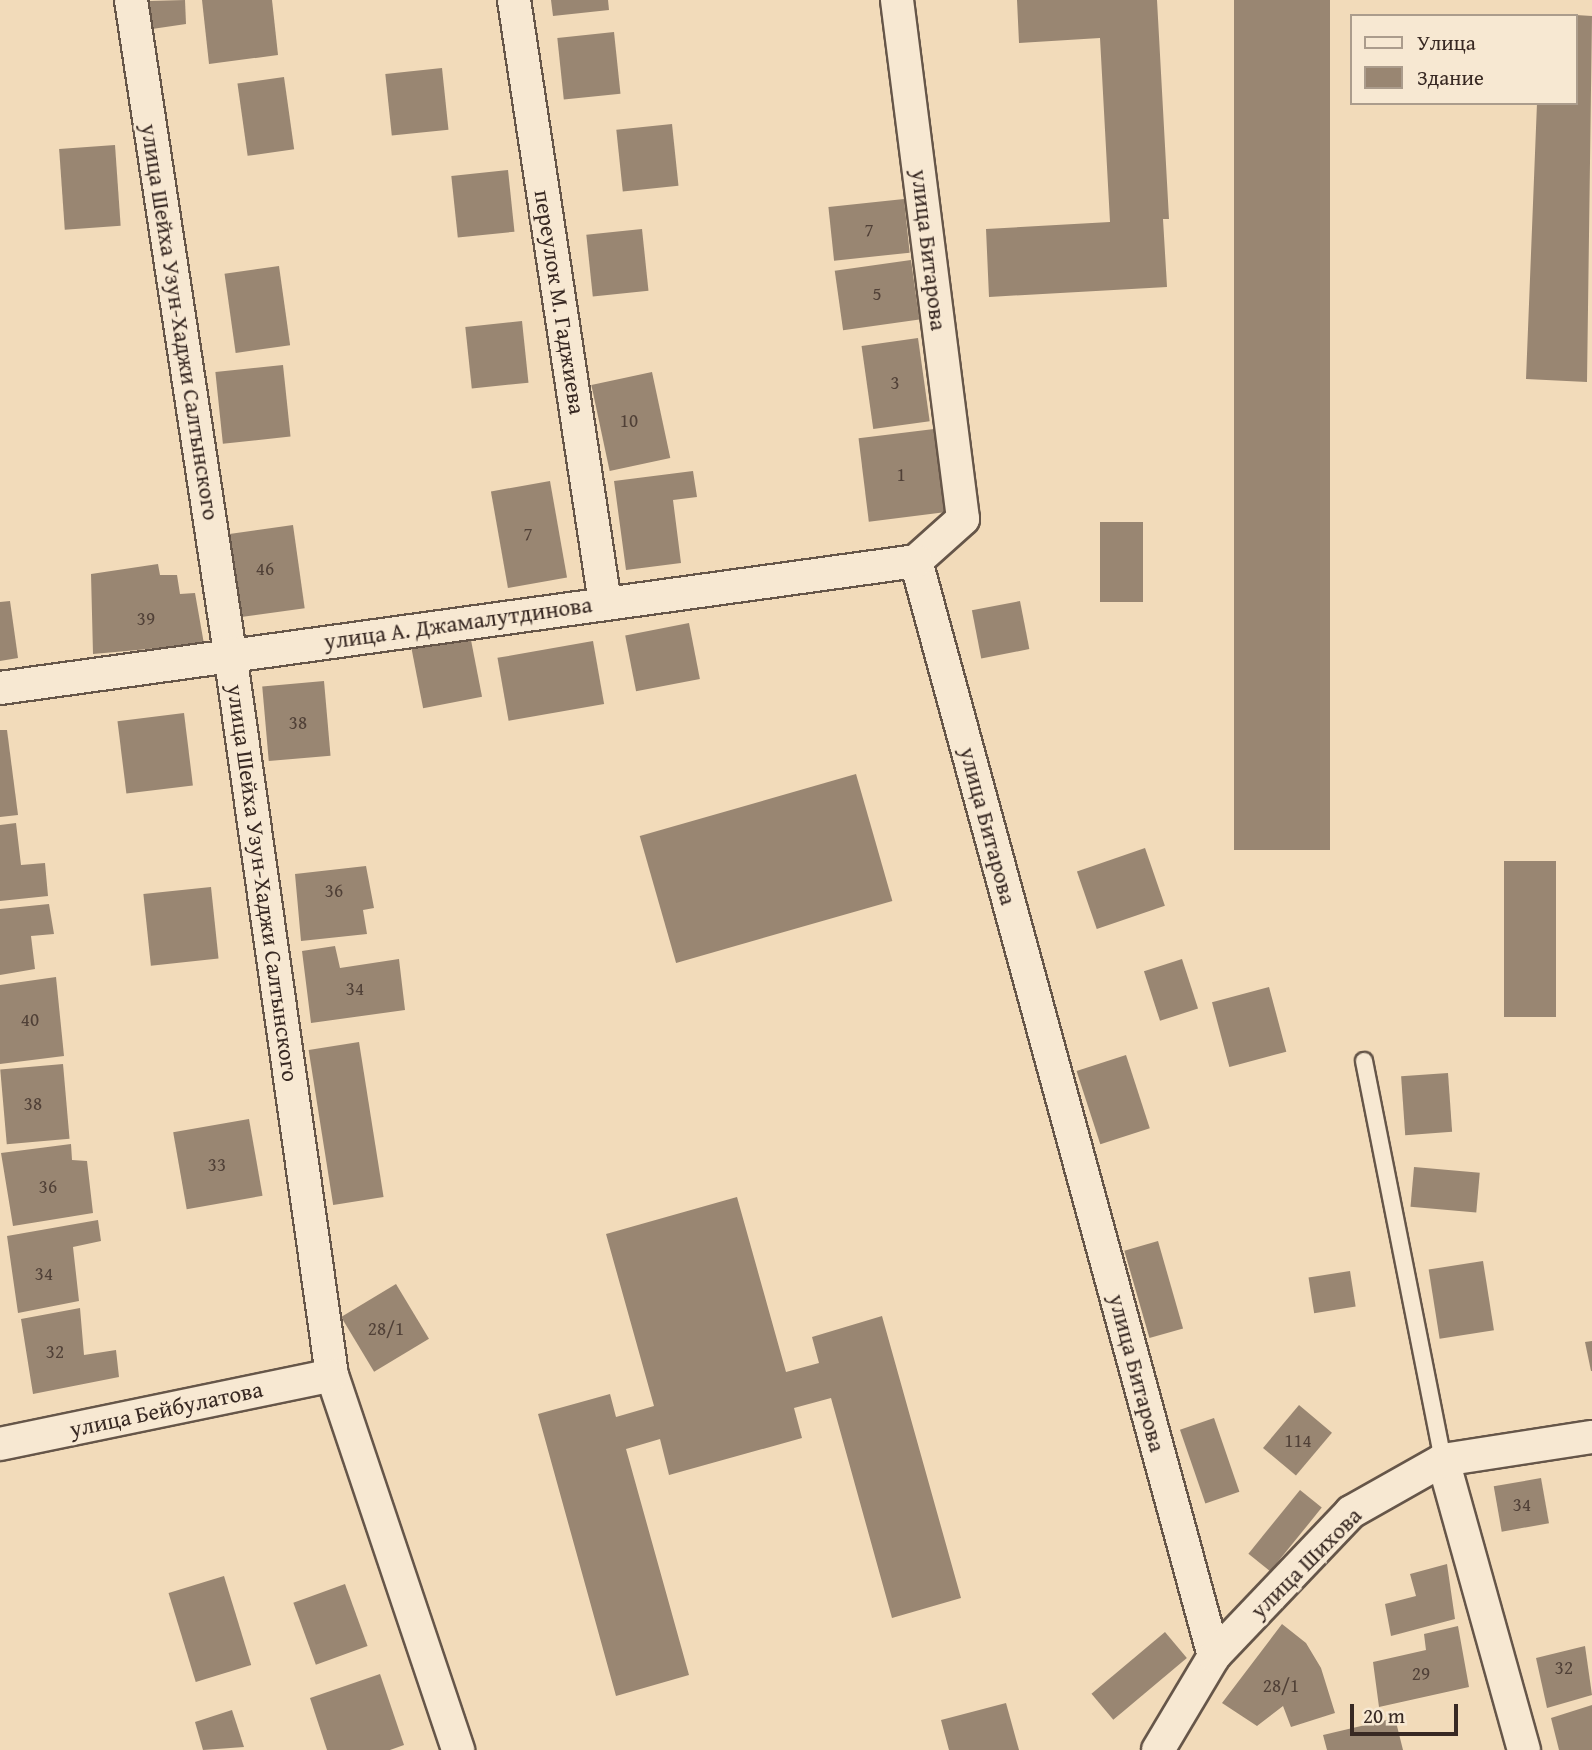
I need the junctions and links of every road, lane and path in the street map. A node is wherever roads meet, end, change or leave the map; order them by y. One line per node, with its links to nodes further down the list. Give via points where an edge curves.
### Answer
1 (131, 0): 6 (street, улица Шейха Узун-Хаджи Салтынского)
2 (514, 0): 5 (street, переулок М. Гаджиева)
3 (897, 0): 4 (street, улица Битарова, via 963,519)
4 (916, 561): 5 (street, улица А. Джамалутдинова); 13 (street, улица Битарова)
5 (606, 603): 6 (street, улица А. Джамалутдинова)
6 (230, 653): 7 (street, улица А. Джамалутдинова); 9 (street, улица Шейха Узун-Хаджи Салтынского)
7 (0, 688)
8 (1364, 1061): 12 (lane)
9 (332, 1375): 10 (street, улица Бейбулатова); 14 (street, улица Шейха Узун-Хаджи Салтынского)
10 (1, 1435)
11 (1592, 1437): 12 (street, улица Шихова)
12 (1443, 1460): 13 (street, улица Шихова, via 1351,1512); 16 (street)
13 (1214, 1656): 15 (street, улица Шихова)
14 (458, 1750)
15 (1158, 1750)
16 (1524, 1750)

